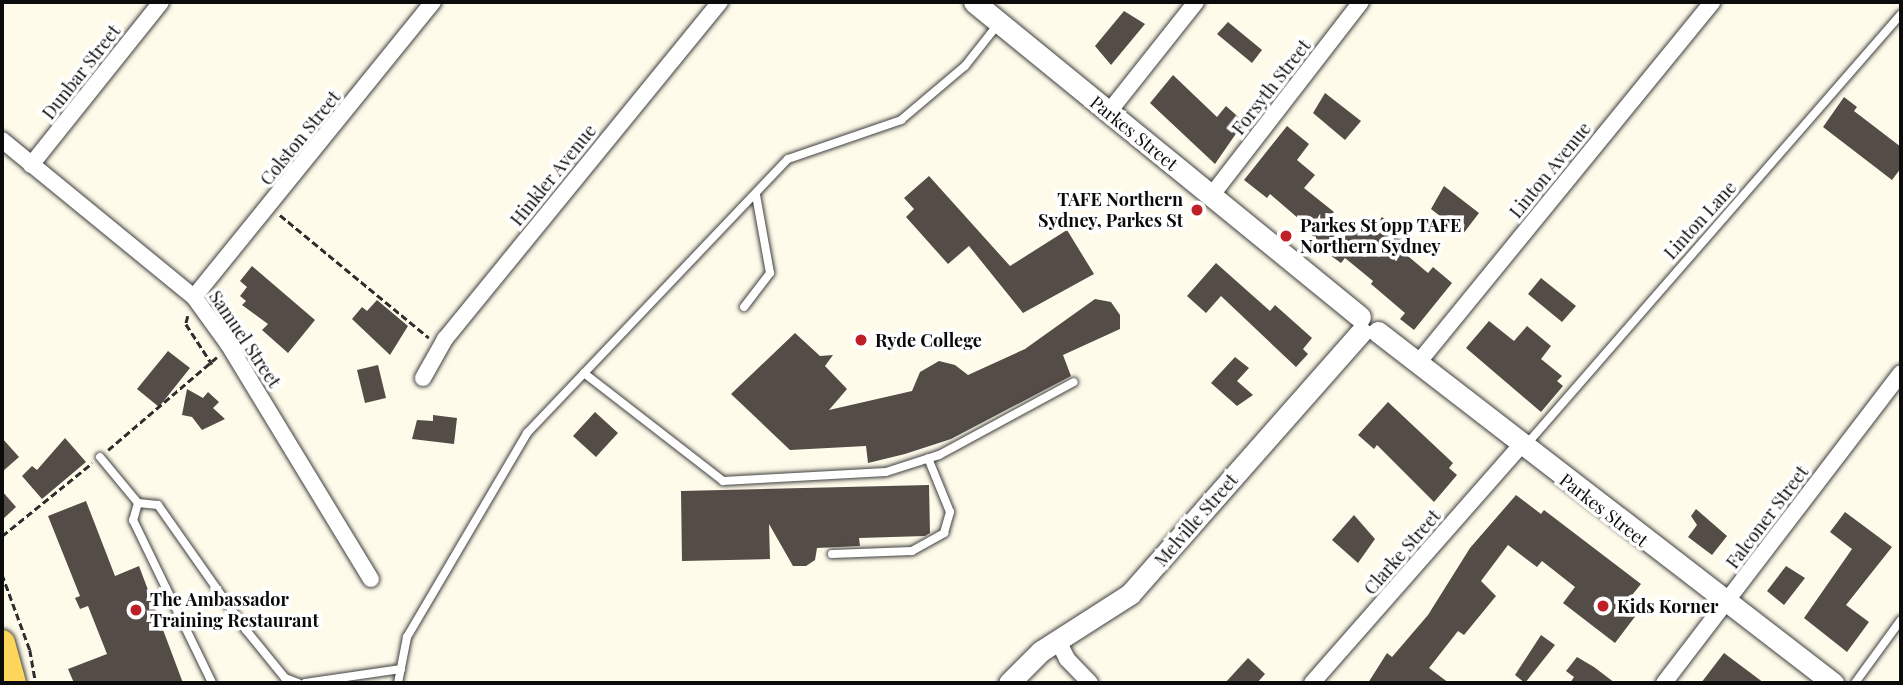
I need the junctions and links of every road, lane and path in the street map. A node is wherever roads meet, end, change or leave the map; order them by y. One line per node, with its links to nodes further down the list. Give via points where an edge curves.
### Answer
1 (161, 2): 12 (street, Dunbar Street)
2 (433, 2): 15 (street, Colston Street)
3 (720, 2): 19 (street, Hinkler Avenue)
4 (974, 2): 9 (street, Parkes Street)
5 (1196, 2): 10 (street)
6 (1361, 2): 14 (street, Forsyth Street)
7 (1712, 2): 20 (street, Linton Avenue)
8 (1901, 14): 26 (lane, Linton Lane)
9 (999, 23): 10 (street, Parkes Street); 13 (lane, via 965,66 901,120 788,159)
10 (1108, 113): 14 (street, Parkes Street)
11 (2, 140): 12 (street, Samuel Street)
12 (31, 165): 16 (street, Samuel Street)
13 (756, 195): 17 (lane, via 770,273); 22 (lane)
14 (1210, 196): 18 (street, Parkes Street)
15 (270, 206): 16 (street, Colston Street); 19 (path)
16 (194, 297): 21 (path, via 186,324); 32 (street, Samuel Street, via 228,344)
17 (744, 307)
18 (1366, 327): 20 (street, Parkes Street); 35 (street, Melville Street, via 1130,594)
19 (440, 347): 24 (street, Hinkler Avenue)
20 (1418, 363): 26 (street, Parkes Street)
21 (212, 364)
22 (584, 373): 28 (lane, via 723,481 886,472); 37 (lane, via 527,433 407,637)
23 (1901, 373): 33 (street, Falconer Street)
24 (423, 378)
25 (1074, 382): 28 (lane)
26 (1522, 447): 33 (street, Parkes Street); 46 (street, Clarke Street)
27 (100, 457): 29 (lane)
28 (928, 458): 30 (lane, via 950,512 944,533 912,551)
29 (138, 503): 40 (lane, via 133,520); 41 (lane, via 158,505 246,630 285,678)
30 (832, 554)
31 (2, 575): 39 (path, via 30,650)
32 (371, 579)
33 (1725, 604): 47 (street, Falconer Street); 48 (street, Parkes Street)
34 (1901, 620): 49 (lane)
35 (1058, 640): 44 (street, Melville Street); 45 (street, via 1067,659)
36 (2, 643): 38 (main road)
37 (401, 669): 42 (lane); 43 (lane)
38 (13, 683)
39 (36, 683)
40 (212, 683)
41 (298, 683)
42 (305, 683)
43 (398, 683)
44 (1009, 683)
45 (1090, 683)
46 (1312, 683)
47 (1664, 683)
48 (1833, 683)
49 (1855, 683)

